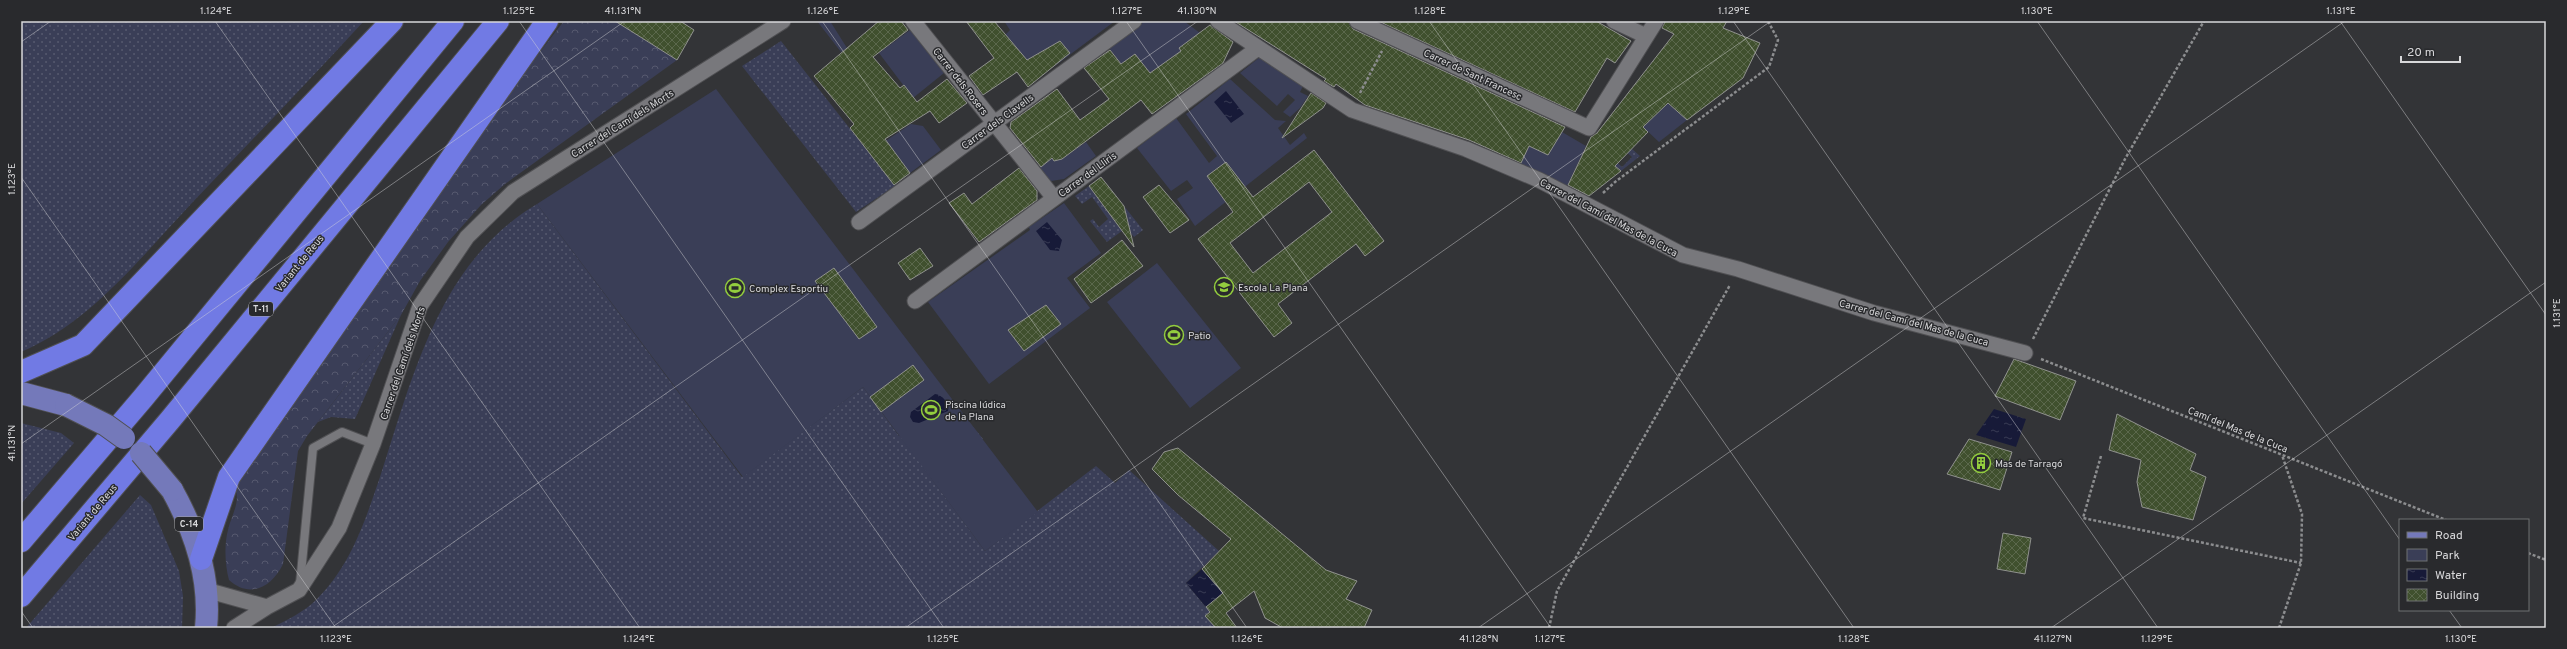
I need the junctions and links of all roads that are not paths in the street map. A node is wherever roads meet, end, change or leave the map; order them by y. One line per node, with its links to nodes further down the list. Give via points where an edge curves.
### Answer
1 (392, 21): 19 (highway, via 83,345)
2 (453, 21): 22 (highway, via 143,398)
3 (498, 21): 26 (highway, Variant de Reus / T-11, via 175,414)
4 (547, 21): 23 (highway, via 229,477)
5 (783, 21): 21 (street, Carrer del Camí dels Morts, via 513,192 467,237 420,306)
6 (913, 21): 14 (street, Carrer dels Rosers)
7 (1134, 21): 14 (street, Carrer dels Clavells)
8 (1218, 21): 13 (street, Carrer del Camí del Mas de la Cuca)
9 (1357, 21): 12 (street, Carrer de Sant Francesc, via 1589,128)
10 (1614, 21): 12 (street)
11 (1656, 21): 12 (street)
12 (1646, 36)
13 (1258, 48): 15 (street, Carrer del Lliris); 18 (street, Carrer del Camí del Mas de la Cuca, via 1352,110 1466,149 1594,207 1683,255 1738,269 1874,313)
14 (994, 123): 15 (street, Carrer dels Rosers); 16 (street, Carrer dels Clavells)
15 (1054, 198): 17 (street, Carrer del Lliris)
16 (859, 222)
17 (915, 301)
18 (2025, 353)
19 (21, 372)
20 (21, 393): 23 (main road, C-14, bridge, via 66,405 86,414 124,438 145,457 172,490 189,524)
21 (373, 444): 25 (street, Carrer del Camí dels Morts, via 339,528); 25 (lane, via 342,432 313,448)
22 (21, 541)
23 (201, 559): 24 (main road, C-14)
24 (206, 590): 27 (street); 28 (main road, C-14)
25 (299, 590): 27 (street, Carrer del Camí dels Morts)
26 (21, 596)
27 (267, 607): 29 (street, Carrer del Camí dels Morts)
28 (206, 628)
29 (234, 628)

